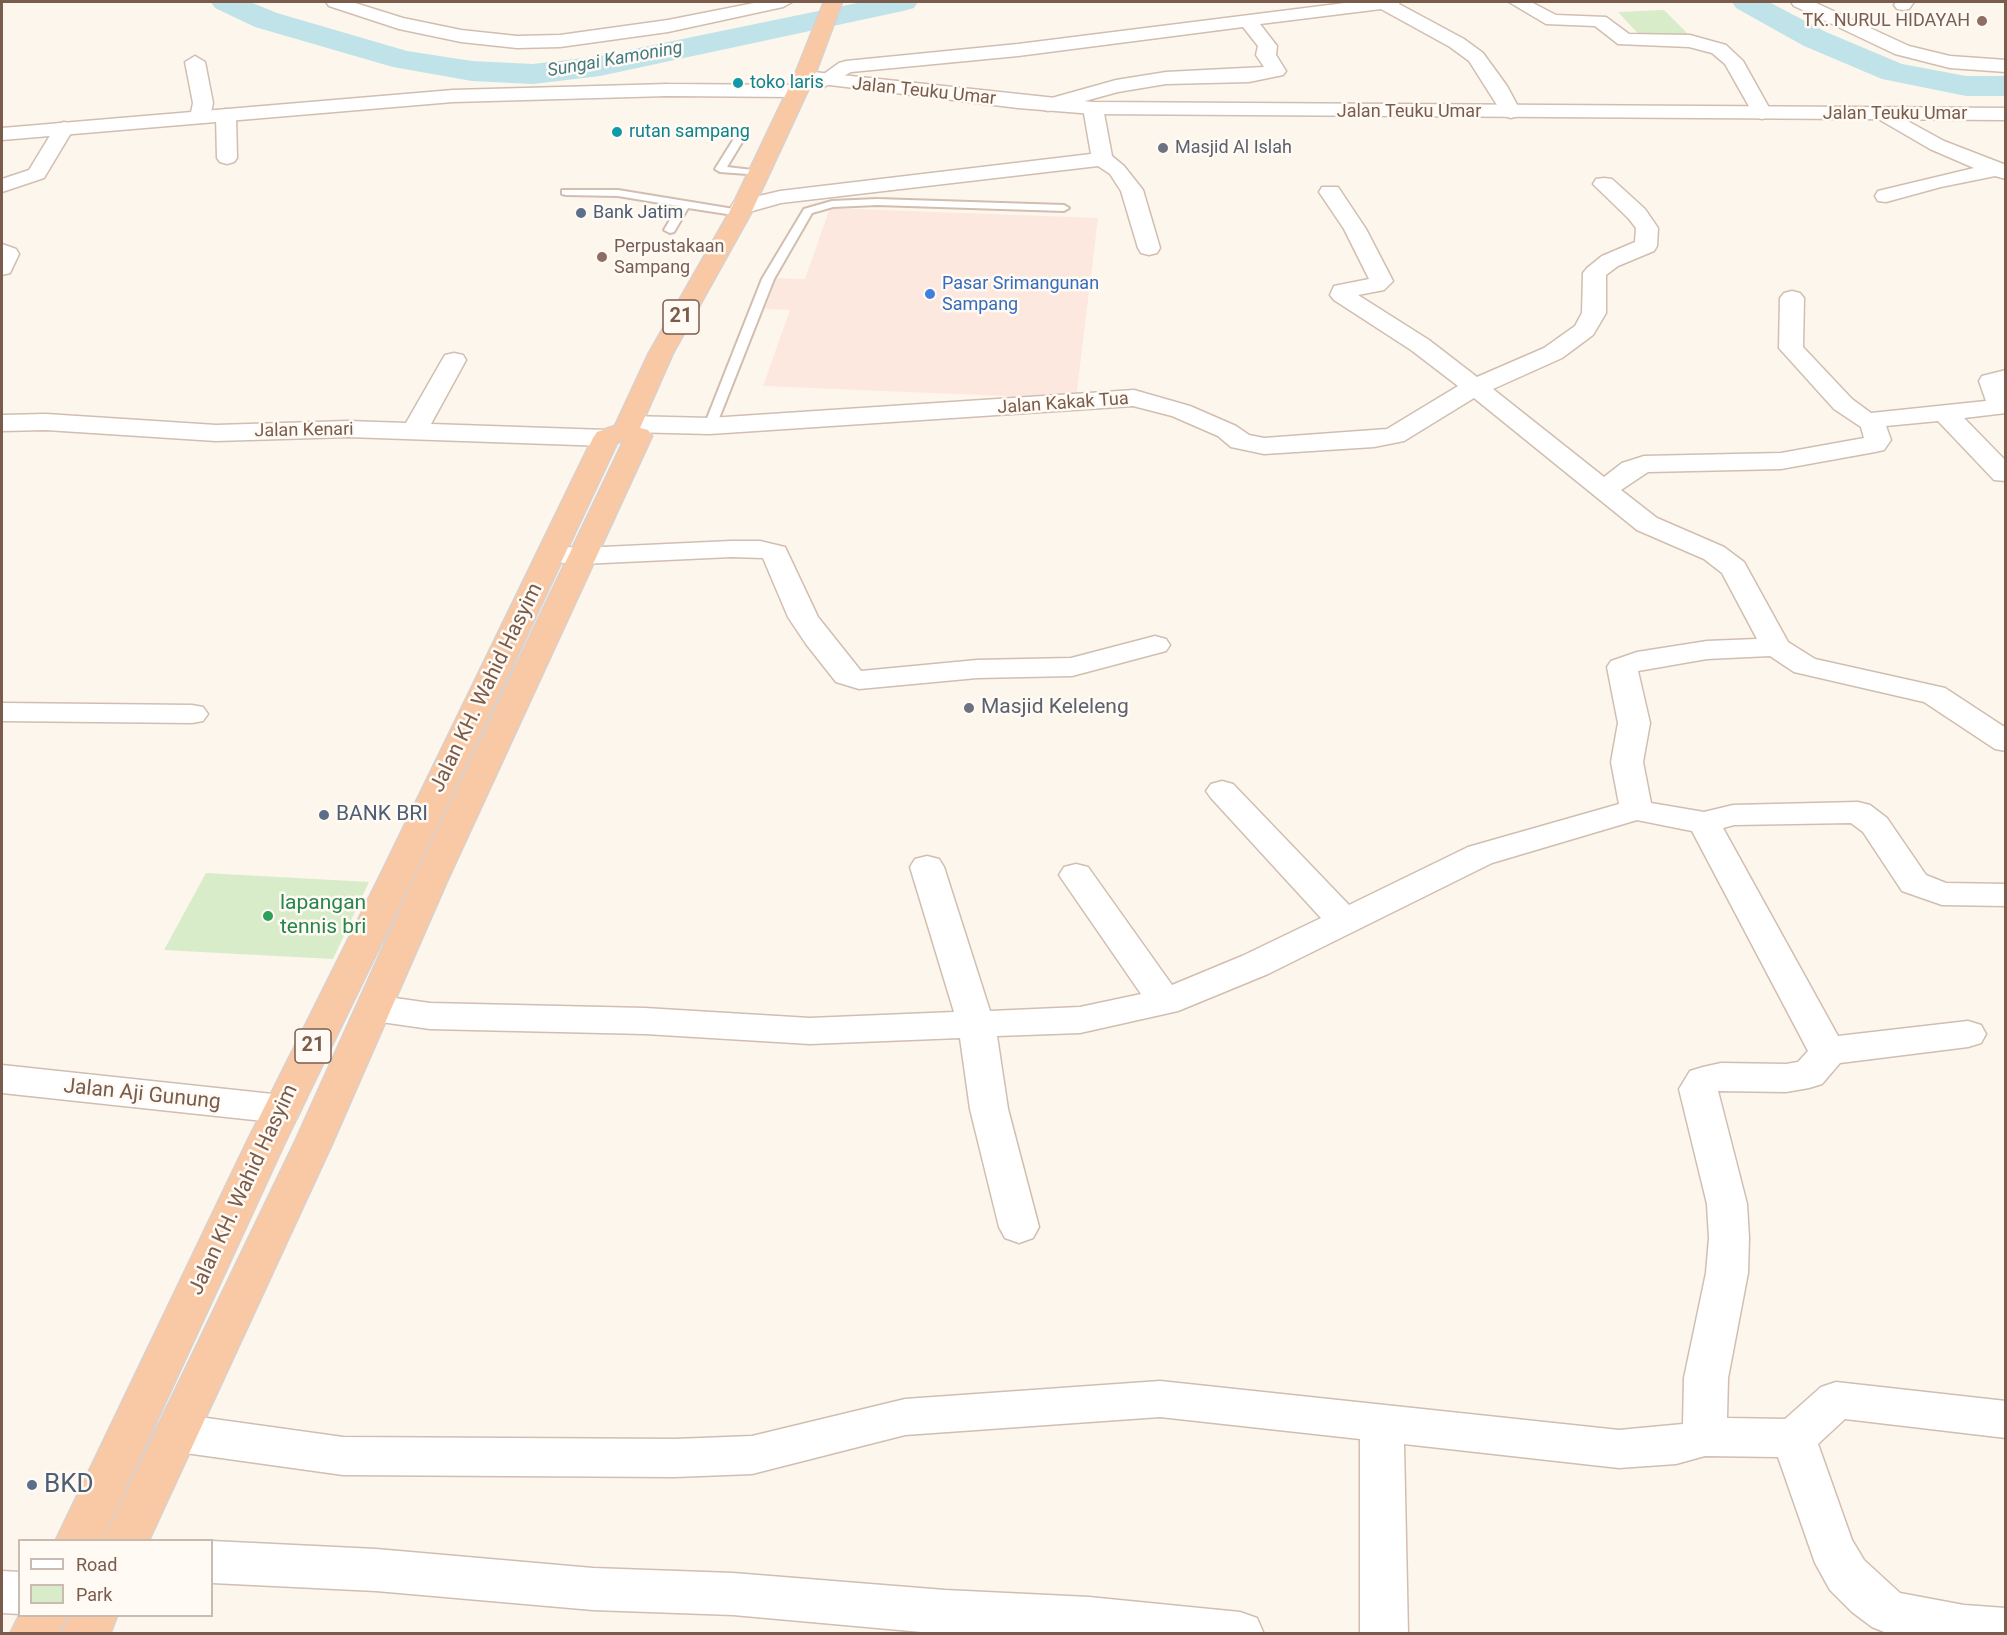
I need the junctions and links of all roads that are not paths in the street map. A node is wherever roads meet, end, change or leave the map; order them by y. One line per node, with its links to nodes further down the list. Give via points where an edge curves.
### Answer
1 (335, 2): 2 (street, via 399,23 517,42 560,41 668,26)
2 (783, 2)
3 (833, 2): 11 (highway, 21, via 820,33)
4 (1387, 2): 7 (street); 14 (street, via 1476,57)
5 (1518, 2): 15 (street, via 1552,20 1599,21 1625,40 1690,41 1719,49 1733,61)
6 (1800, 2): 10 (street, via 1902,50 1950,62)
7 (1268, 10): 8 (street)
8 (1248, 21): 11 (street, via 846,67); 12 (street, via 1262,34 1268,46 1266,55 1276,71 1249,76 1166,78 1116,86)
9 (195, 62): 19 (street, via 203,103)
10 (2006, 66)
11 (809, 82): 12 (street, Jalan Teuku Umar); 18 (street, Jalan Teuku Umar, via 702,90 502,94); 26 (highway, 21)
12 (1048, 105): 13 (street, Jalan Teuku Umar)
13 (1094, 108): 14 (street, Jalan Teuku Umar); 24 (street)
14 (1511, 112): 15 (street, Jalan Teuku Umar)
15 (1762, 113): 16 (street, Jalan Teuku Umar)
16 (1881, 113): 17 (street, Jalan Teuku Umar); 25 (street, via 1937,145)
17 (2006, 114)
18 (226, 115): 19 (street, Jalan Teuku Umar); 23 (street)
19 (200, 117): 20 (street, Jalan Teuku Umar)
20 (64, 128): 21 (street, Jalan Teuku Umar); 28 (street, via 37,174)
21 (2, 134)
22 (739, 139): 26 (lane, via 718,173)
23 (227, 158)
24 (1102, 159): 31 (street); 37 (street, via 1117,170 1132,190)
25 (2000, 171): 32 (street, via 1931,182)
26 (755, 178): 31 (street, via 764,193); 35 (highway, 21)
27 (1604, 184): 43 (street, Jalan Kakak Tua, via 1647,228 1646,246 1610,261 1595,273 1594,313 1584,330 1553,353)
28 (2, 186)
29 (566, 192): 33 (lane, via 618,193)
30 (1330, 192): 43 (street, via 1355,229 1381,281 1342,291 1342,295)
31 (780, 196): 35 (street)
32 (1886, 196)
33 (685, 204): 35 (lane); 36 (lane)
34 (1064, 208): 47 (lane, via 877,202 832,204 808,211 768,279)
35 (741, 210): 49 (highway, 21)
36 (670, 230)
37 (1149, 248)
38 (2, 251): 39 (street, via 8,254)
39 (2, 268)
40 (1792, 298): 45 (street, via 1791,348 1844,404)
41 (454, 360): 48 (street)
42 (2006, 377): 44 (street, via 1991,381 1998,407)
43 (1475, 387): 47 (street, Jalan Kakak Tua, via 1395,435 1264,446 1240,441 1227,431 1181,411 1134,398); 51 (street)
44 (1944, 412): 45 (street); 50 (street)
45 (1872, 422): 51 (street, via 1878,440 1875,444 1780,461 1644,464 1630,469)
46 (2, 423): 48 (street, Jalan Kenari, via 46,422 216,433)
47 (710, 426): 49 (street, Jalan Kakak Tua)
48 (415, 430): 49 (street, Jalan Kenari)
49 (620, 431): 52 (highway, Jalan KH. Wahid Hasyim / 21, via 639,436)
50 (2003, 474)
51 (1604, 490): 54 (street, via 1647,524 1714,553 1734,568)
52 (566, 555): 53 (street, via 731,549 775,553 803,618 831,659 847,676 859,680 977,669 1072,667); 63 (highway, Jalan KH. Wahid Hasyim / 21)
53 (1155, 645)
54 (1776, 647): 57 (street, via 1805,666 1934,695); 59 (street, via 1707,650 1637,661 1622,668 1634,723 1627,762)
55 (2, 712): 56 (street)
56 (192, 714)
57 (2006, 742)
58 (1222, 791): 65 (street)
59 (1636, 810): 60 (street); 65 (street, via 1480,855)
60 (1704, 823): 64 (street, via 1733,815 1858,812 1875,825 1914,883 1942,894); 70 (street)
61 (927, 867): 68 (street)
62 (1076, 875): 66 (street)
63 (413, 880): 67 (highway, Jalan KH. Wahid Hasyim / 21); 72 (highway, Jalan KH. Wahid Hasyim / 21)
64 (2006, 895)
65 (1346, 921): 66 (street)
66 (1165, 1002): 68 (street, via 1080,1020)
67 (374, 1008): 68 (street, via 440,1016 645,1021 810,1031); 76 (highway, Jalan KH. Wahid Hasyim / 21)
68 (977, 1026): 73 (street, via 989,1109)
69 (1968, 1034): 70 (street)
70 (1827, 1051): 77 (street, via 1809,1074 1786,1078 1721,1077 1703,1081 1698,1089 1727,1204 1729,1238 1727,1273 1706,1378)
71 (2, 1079): 72 (street, Jalan Aji Gunung)
72 (282, 1109): 79 (highway, Jalan KH. Wahid Hasyim / 21)
73 (1019, 1227)
74 (2006, 1420): 78 (street, via 1836,1400)
75 (1382, 1422): 76 (street, via 1160,1399 904,1417 752,1455 675,1458 343,1456); 77 (street, via 1619,1449 1676,1445); 90 (street)
76 (178, 1433): 80 (highway, Jalan KH. Wahid Hasyim / 21)
77 (1705, 1437): 78 (street)
78 (1794, 1438): 86 (street, via 1831,1548 1847,1575 1889,1612)
79 (79, 1539)
80 (126, 1539)
81 (213, 1562): 89 (street, via 376,1570 593,1589 733,1594 945,1612 1089,1618)
82 (2, 1592): 83 (street)
83 (18, 1593)
84 (42, 1617): 87 (highway)
85 (93, 1617): 88 (highway)
86 (1978, 1630)
87 (34, 1634)
88 (86, 1634)
89 (1240, 1634)
90 (1384, 1634)

